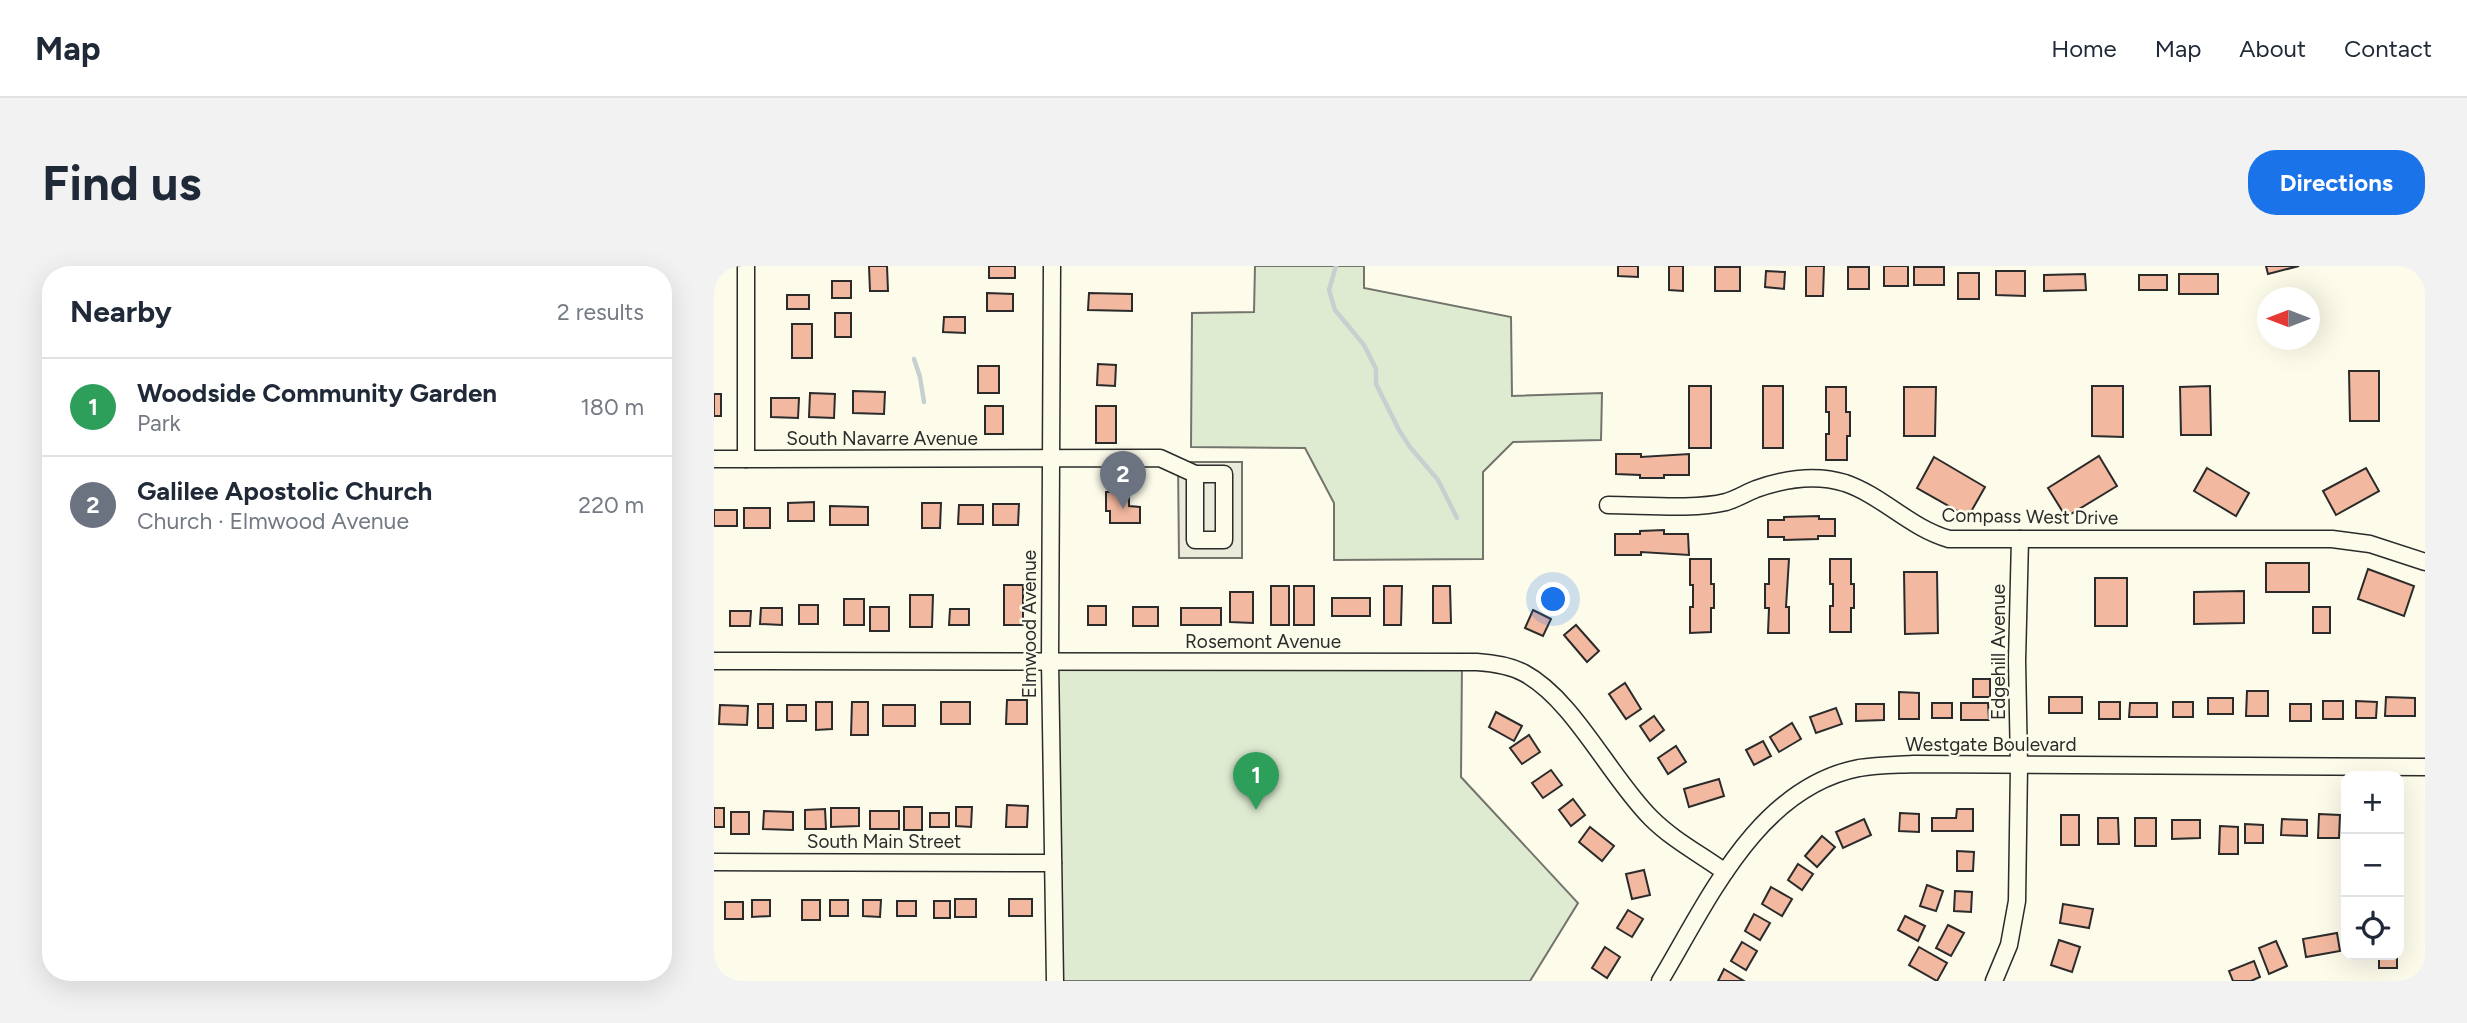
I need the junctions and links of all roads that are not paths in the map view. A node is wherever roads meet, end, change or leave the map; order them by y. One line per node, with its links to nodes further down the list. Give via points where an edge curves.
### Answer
1 (747, 266): 4 (street)
2 (1052, 266): 5 (street, Elmwood Avenue)
3 (714, 459): 4 (street, South Navarre Avenue)
4 (746, 459): 5 (street, South Navarre Avenue)
5 (1050, 460): 6 (street, South Navarre Avenue, via 1160,458); 10 (street, Elmwood Avenue)
6 (1195, 474)
7 (1608, 505): 8 (street, Compass West Drive, via 1726,502 1784,480 1816,478 1845,484 1929,533 1948,539)
8 (2020, 539): 9 (street, Compass West Drive, via 2332,539 2370,544); 12 (street, Edgehill Avenue)
9 (2425, 562)
10 (1050, 661): 11 (street, Rosemont Avenue); 15 (street, Elmwood Avenue); 16 (street, Rosemont Avenue, via 1502,665 1532,678 1554,696 1651,818)
11 (714, 662)
12 (2019, 765): 13 (street, Westgate Boulevard); 16 (street, Westgate Boulevard, via 1886,765 1848,771 1777,810); 19 (street, Edgehill Avenue, via 2017,901 2009,945)
13 (2425, 767)
14 (714, 862): 15 (street, South Main Street)
15 (1054, 863): 17 (street, Elmwood Avenue)
16 (1725, 872): 18 (street, Westgate Boulevard)
17 (1055, 981)
18 (1660, 981)
19 (1994, 981)

